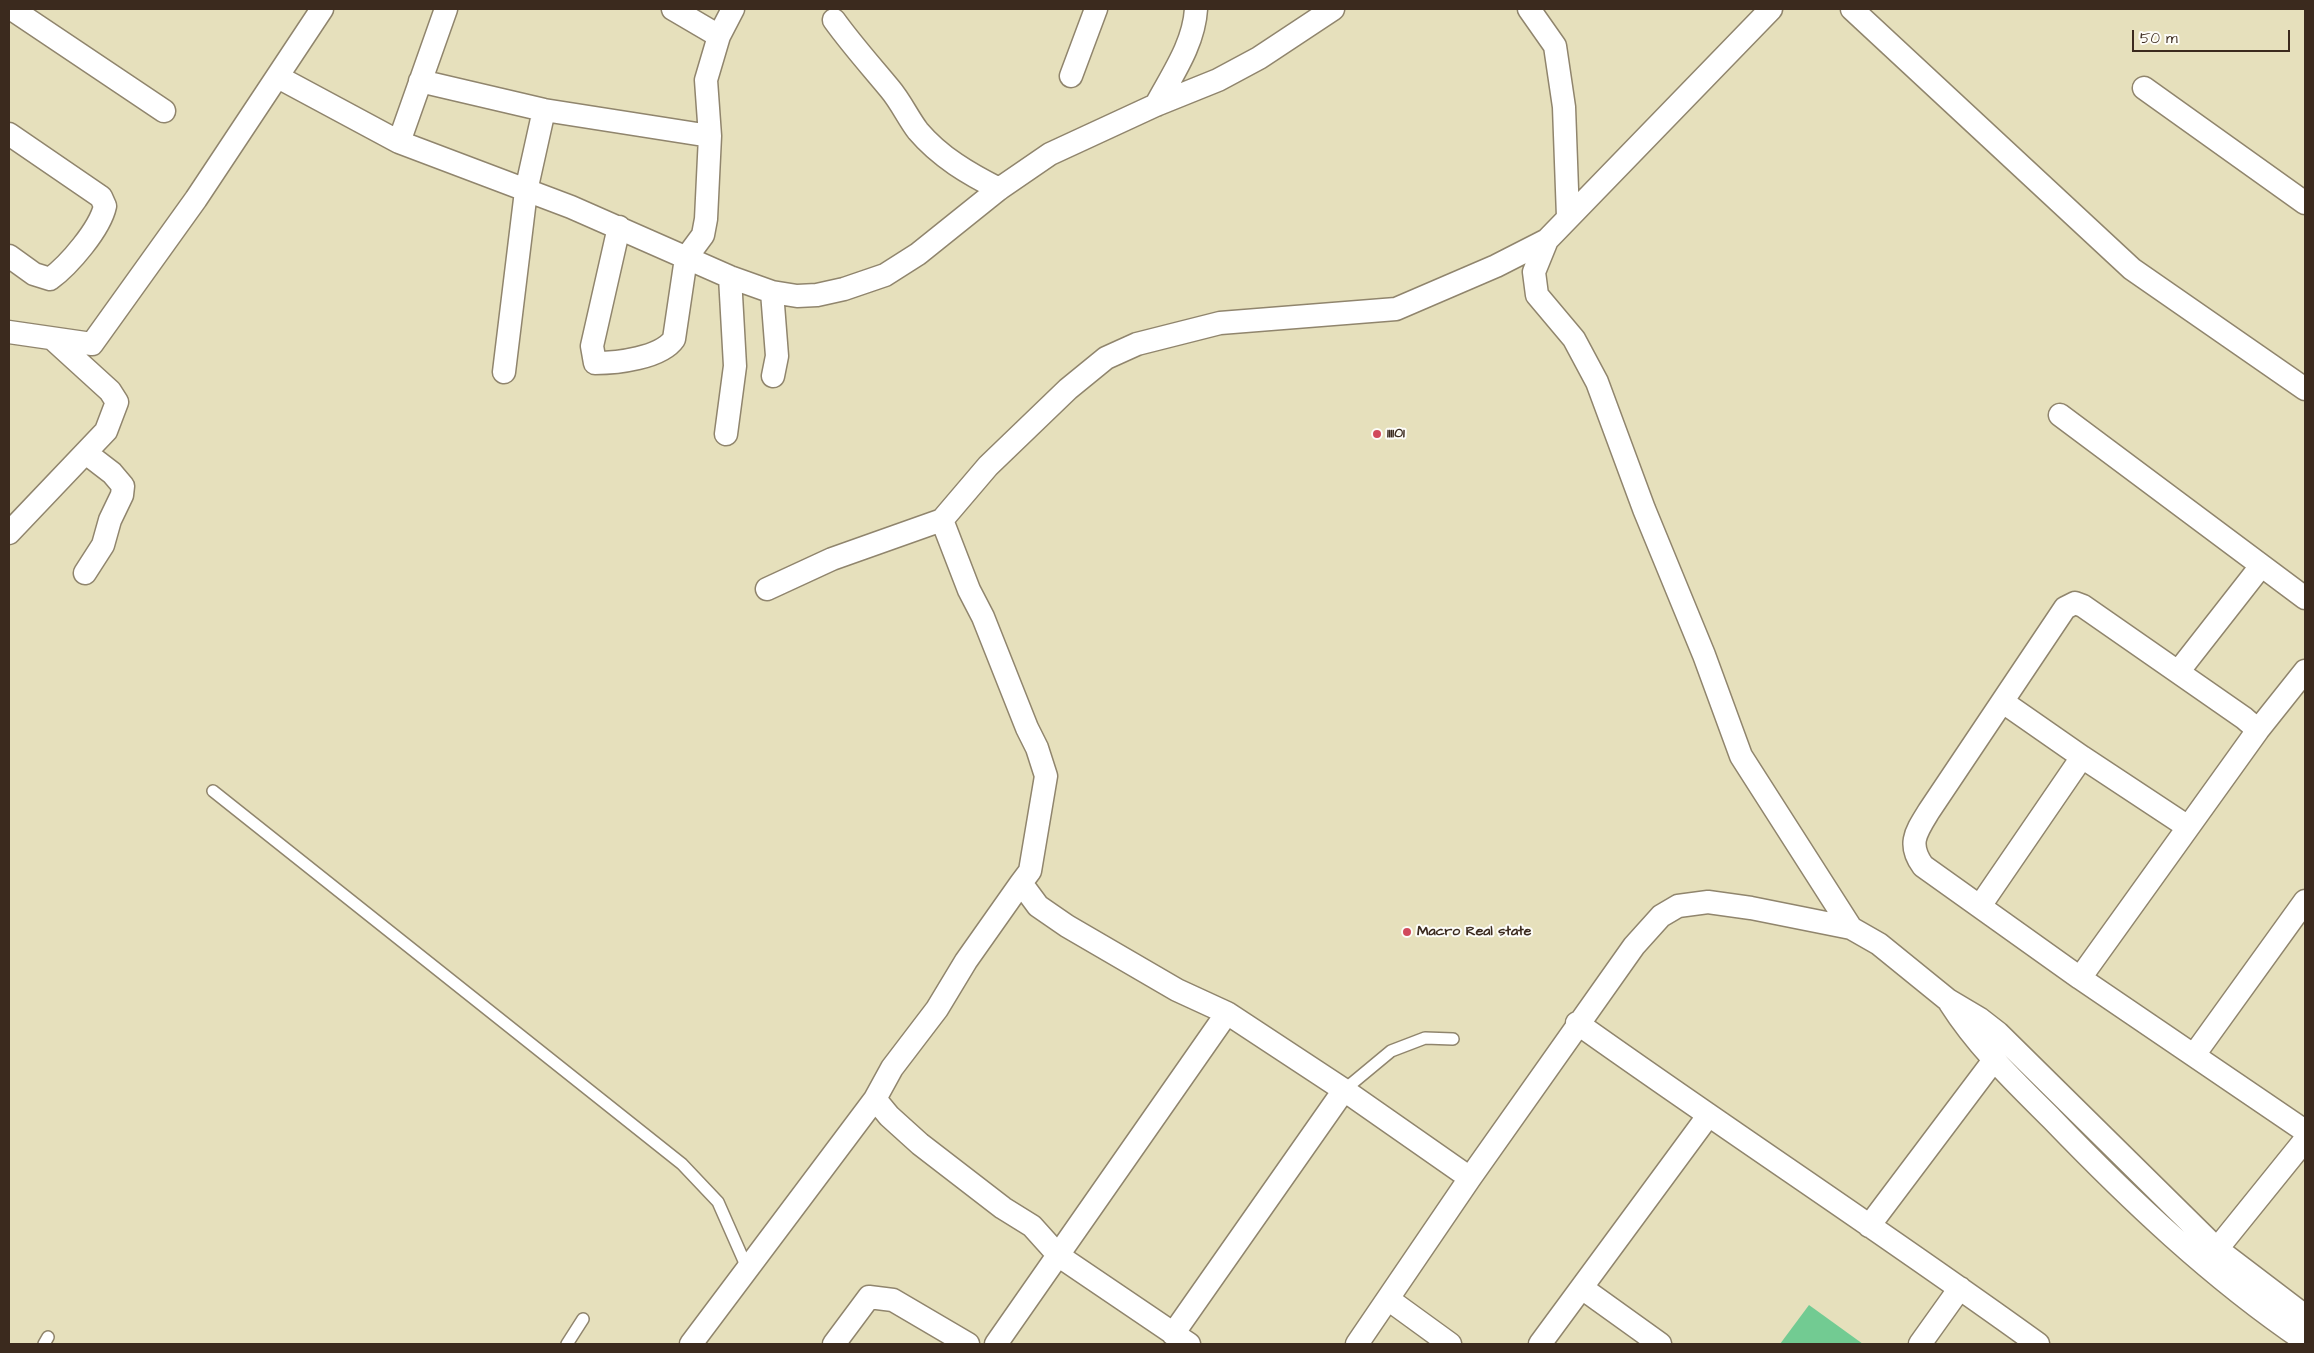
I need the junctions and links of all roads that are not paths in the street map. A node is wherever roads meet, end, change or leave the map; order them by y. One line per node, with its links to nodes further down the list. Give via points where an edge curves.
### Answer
1 (12, 9): 20 (street)
2 (322, 9): 15 (street)
3 (446, 9): 16 (street)
4 (673, 9): 13 (street)
5 (733, 9): 13 (street)
6 (1096, 9): 14 (street)
7 (1196, 9): 18 (street, via 1195,26 1187,47)
8 (1333, 9): 18 (street, via 1259,58 1218,80)
9 (1529, 9): 27 (street, via 1555,46 1564,107)
10 (1770, 9): 27 (street)
11 (1852, 9): 38 (street, via 2132,269)
12 (834, 20): 24 (street, via 891,90 918,131 968,174)
13 (719, 36): 22 (street, via 706,80)
14 (1071, 76)
15 (278, 77): 23 (street); 35 (street, via 92,344)
16 (420, 81): 19 (street); 23 (street)
17 (2144, 88): 26 (street)
18 (1156, 105): 24 (street, via 1050,154)
19 (544, 110): 22 (street); 25 (street)
20 (164, 111)
21 (9, 134): 30 (street, via 100,197 105,206 102,218 91,233 62,270 50,279 34,274)
22 (710, 136): 31 (street, via 703,235)
23 (400, 142): 25 (street)
24 (999, 189): 33 (street, via 918,254 884,274 817,295)
25 (526, 191): 28 (street); 36 (street)
26 (2305, 203)
27 (1568, 217): 29 (street)
28 (619, 228): 31 (street); 31 (street, via 592,346 595,363 642,357 668,347 674,339)
29 (1547, 240): 42 (street, via 1396,309 1220,323 1137,344 1106,358 1068,389 988,466); 58 (street, via 1534,272 1537,295 1574,339 1596,382 1741,756)
30 (9, 256)
31 (686, 258): 32 (street)
32 (730, 277): 33 (street); 40 (street, via 735,366)
33 (772, 292): 37 (street, via 777,356)
34 (9, 332): 35 (street)
35 (54, 340): 41 (street, via 110,390 117,402 106,431)
36 (504, 372)
37 (773, 376)
38 (2305, 389)
39 (2060, 415): 44 (street)
40 (726, 434)
41 (86, 453): 43 (street); 45 (street, via 123,486 103,545)
42 (942, 520): 46 (street, via 832,559); 55 (street, via 1038,748 1046,776 1030,871)
43 (9, 533)
44 (2261, 566): 47 (street); 49 (street)
45 (85, 573)
46 (767, 589)
47 (2305, 598)
48 (2305, 671): 51 (street)
49 (2178, 672): 50 (street, via 2074,603 2065,608); 51 (street)
50 (2003, 702): 52 (street); 57 (street, via 1916,831 1914,844 1916,857 1922,866)
51 (2258, 730): 54 (street)
52 (2082, 757): 54 (street); 57 (street)
53 (213, 790): 75 (lane, via 682,1164 718,1202)
54 (2188, 827): 59 (street)
55 (1021, 883): 61 (street, via 1038,906 1067,926 1177,990); 67 (street, via 937,1009 892,1068)
56 (2305, 901): 64 (street)
57 (1980, 906): 59 (street)
58 (1851, 928): 60 (street, via 1879,944); 62 (street, via 1708,902 1678,906 1660,916 1634,946)
59 (2080, 978): 64 (street)
60 (1948, 1000): 65 (street, via 1966,1029); 73 (street, via 1998,1033)
61 (1227, 1013): 66 (street); 74 (street)
62 (1577, 1023): 68 (street); 71 (street)
63 (1453, 1040): 66 (lane, via 1425,1038 1391,1051)
64 (2194, 1055): 69 (street)
65 (1994, 1060): 72 (street); 82 (street, via 2103,1171 2207,1267)
66 (1344, 1090): 71 (street); 81 (street)
67 (875, 1099): 74 (street, via 920,1144 1003,1208 1032,1226); 75 (street)
68 (1708, 1116): 72 (street); 76 (street)
69 (2305, 1131)
70 (2305, 1140): 73 (street)
71 (1470, 1178): 78 (street)
72 (1869, 1226): 77 (street)
73 (2217, 1249): 79 (street)
74 (1059, 1256): 81 (street); 87 (street)
75 (748, 1271): 84 (street)
76 (1582, 1288): 90 (street); 91 (street)
77 (1960, 1288): 92 (street); 93 (street)
78 (1388, 1299): 88 (street); 89 (street)
79 (2305, 1316)
80 (583, 1319): 83 (lane)
81 (1181, 1339)
82 (2305, 1341)
83 (567, 1344)
84 (691, 1344)
85 (834, 1344): 86 (street, via 869,1297 893,1300)
86 (968, 1344)
87 (996, 1344)
88 (1357, 1344)
89 (1450, 1344)
90 (1540, 1344)
91 (1660, 1344)
92 (1920, 1344)
93 (2038, 1344)

